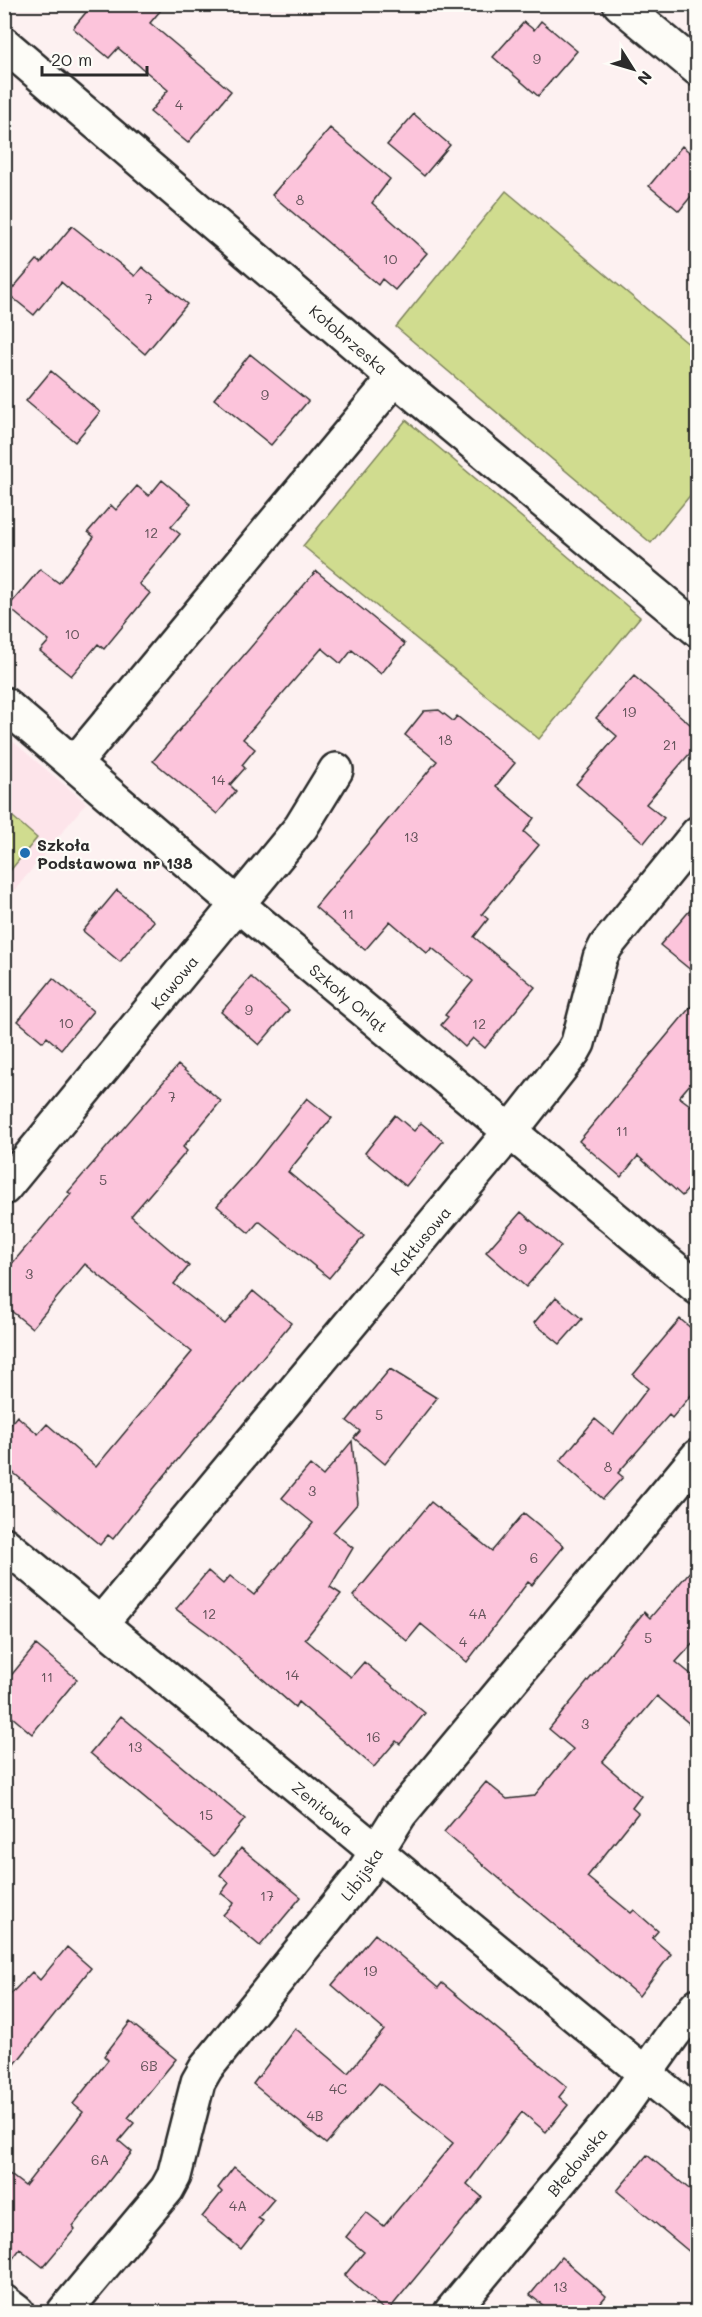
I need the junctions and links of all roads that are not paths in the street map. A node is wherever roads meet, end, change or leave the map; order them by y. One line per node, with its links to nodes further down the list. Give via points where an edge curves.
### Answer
1 (620, 4): 3 (street)
2 (4, 44): 4 (street, Kołobrzeska)
3 (698, 69)
4 (396, 378): 5 (street, Kołobrzeska); 7 (street)
5 (698, 630)
6 (4, 704): 7 (street, Szkoły Orląt)
7 (75, 763): 10 (street, Szkoły Orląt)
8 (336, 770): 10 (street, Kawowa, via 301,827)
9 (698, 833): 11 (street, Kaktusowa, via 606,946 573,1053)
10 (238, 905): 11 (street, Szkoły Orląt); 12 (street, Kawowa)
11 (510, 1132): 13 (street, Szkoły Orląt); 16 (street, Kaktusowa)
12 (4, 1188)
13 (698, 1288)
14 (698, 1456): 17 (street, Libijska, via 400,1814)
15 (4, 1544): 16 (street, Zenitowa)
16 (101, 1623): 17 (street, Zenitowa)
17 (377, 1852): 19 (street, Zenitowa); 23 (street, Libijska, via 206,2068 198,2082 174,2176 167,2189)
18 (698, 2005): 19 (street, Błędowska)
19 (645, 2074): 20 (street, Zenitowa); 24 (street, Błędowska)
20 (698, 2117)
21 (4, 2302): 22 (street)
22 (16, 2313)
23 (64, 2313)
24 (451, 2313)

